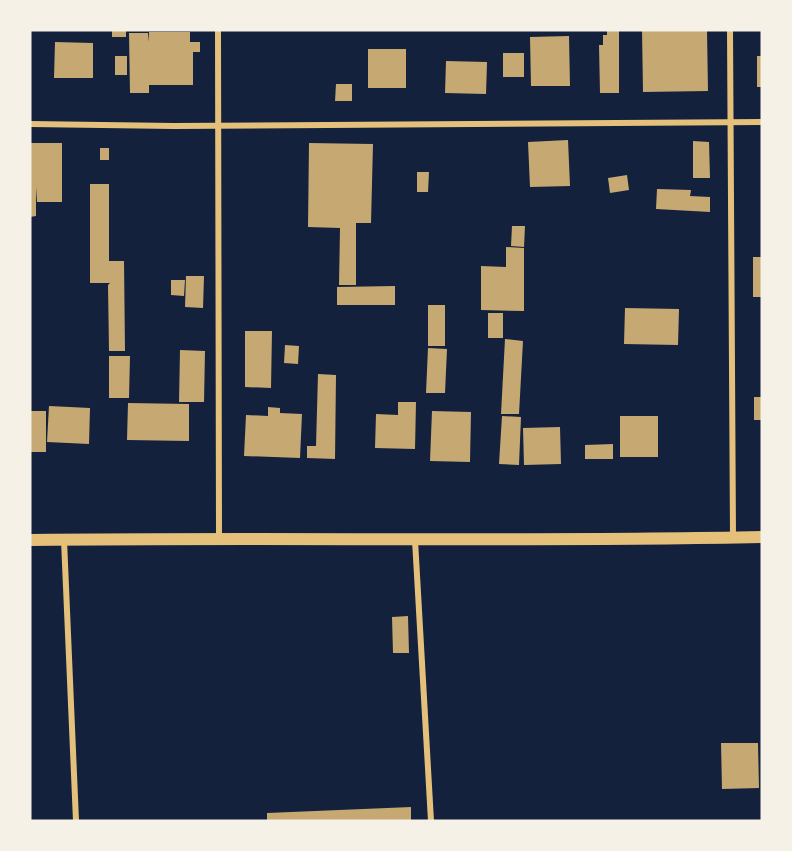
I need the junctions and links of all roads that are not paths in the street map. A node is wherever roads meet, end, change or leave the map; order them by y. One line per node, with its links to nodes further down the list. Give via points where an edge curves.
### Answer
1 (218, 30): 6 (street)
2 (730, 30): 3 (street)
3 (730, 122): 4 (street); 6 (street); 9 (street)
4 (762, 122)
5 (30, 124): 6 (street)
6 (219, 124): 7 (street)
7 (219, 537): 10 (main road); 11 (main road)
8 (762, 537): 9 (main road)
9 (733, 538): 11 (main road)
10 (64, 539): 12 (main road); 13 (street)
11 (415, 539): 14 (street)
12 (30, 540)
13 (76, 821)
14 (431, 821)

